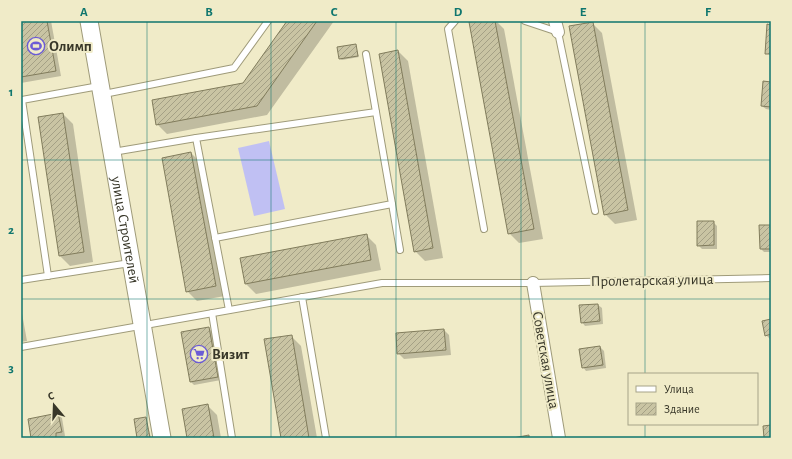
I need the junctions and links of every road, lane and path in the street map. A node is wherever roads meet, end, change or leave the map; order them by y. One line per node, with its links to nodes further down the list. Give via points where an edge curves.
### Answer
1 (89, 21): 7 (main road, улица Строителей)
2 (268, 21): 7 (lane, via 234,68)
3 (455, 21): 14 (lane, via 448,29)
4 (525, 21): 5 (lane)
5 (556, 26): 13 (lane)
6 (366, 54): 9 (lane)
7 (101, 90): 8 (lane); 11 (main road, улица Строителей)
8 (21, 100): 18 (lane)
9 (376, 112): 10 (lane); 12 (lane)
10 (196, 138): 11 (lane); 15 (lane)
11 (113, 152): 17 (main road, улица Строителей)
12 (392, 204): 15 (lane); 16 (lane)
13 (594, 212)
14 (484, 229)
15 (215, 238): 23 (lane)
16 (400, 250)
17 (132, 263): 18 (lane); 25 (main road, улица Строителей)
18 (48, 276): 20 (lane)
19 (771, 278): 21 (lane, Пролетарская улица)
20 (21, 280)
21 (533, 283): 22 (lane, Пролетарская улица, via 382,283); 30 (street, Советская улица)
22 (302, 297): 23 (lane, Пролетарская улица); 29 (lane)
23 (228, 310): 24 (lane, Пролетарская улица)
24 (212, 313): 25 (lane, Пролетарская улица); 28 (lane)
25 (142, 325): 26 (lane, Пролетарская улица); 27 (main road, улица Строителей)
26 (21, 347)
27 (162, 438)
28 (232, 438)
29 (326, 438)
30 (559, 438)

